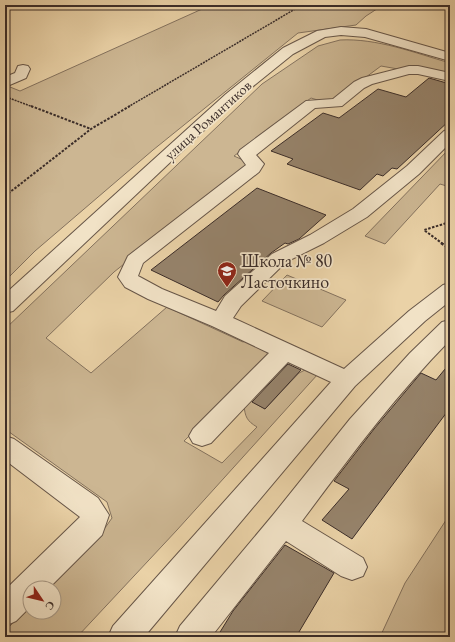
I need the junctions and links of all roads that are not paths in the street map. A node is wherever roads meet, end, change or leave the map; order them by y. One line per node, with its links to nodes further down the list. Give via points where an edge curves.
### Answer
1 (450, 57): 7 (street, улица Романтиков, via 366,34 341,31 322,34 288,51 231,97)
2 (23, 69): 4 (street, via 21,75)
3 (450, 78): 8 (street, via 423,70 409,70 367,81 337,103 311,104 246,154 254,164 253,168 135,260 128,277 132,282)
4 (5, 83)
5 (450, 134): 8 (street, via 413,170 360,212 317,239 279,258 234,301)
6 (450, 290): 11 (street, via 417,316)
7 (5, 306)
8 (220, 321): 10 (street)
9 (450, 327): 14 (street, via 359,426)
10 (285, 351): 11 (street); 12 (street)
11 (347, 380): 17 (street)
12 (202, 436)
13 (5, 446): 16 (street, via 88,506 95,515 92,526)
14 (283, 524): 15 (street); 18 (street)
15 (352, 566)
16 (5, 611)
17 (124, 637)
18 (191, 637)

